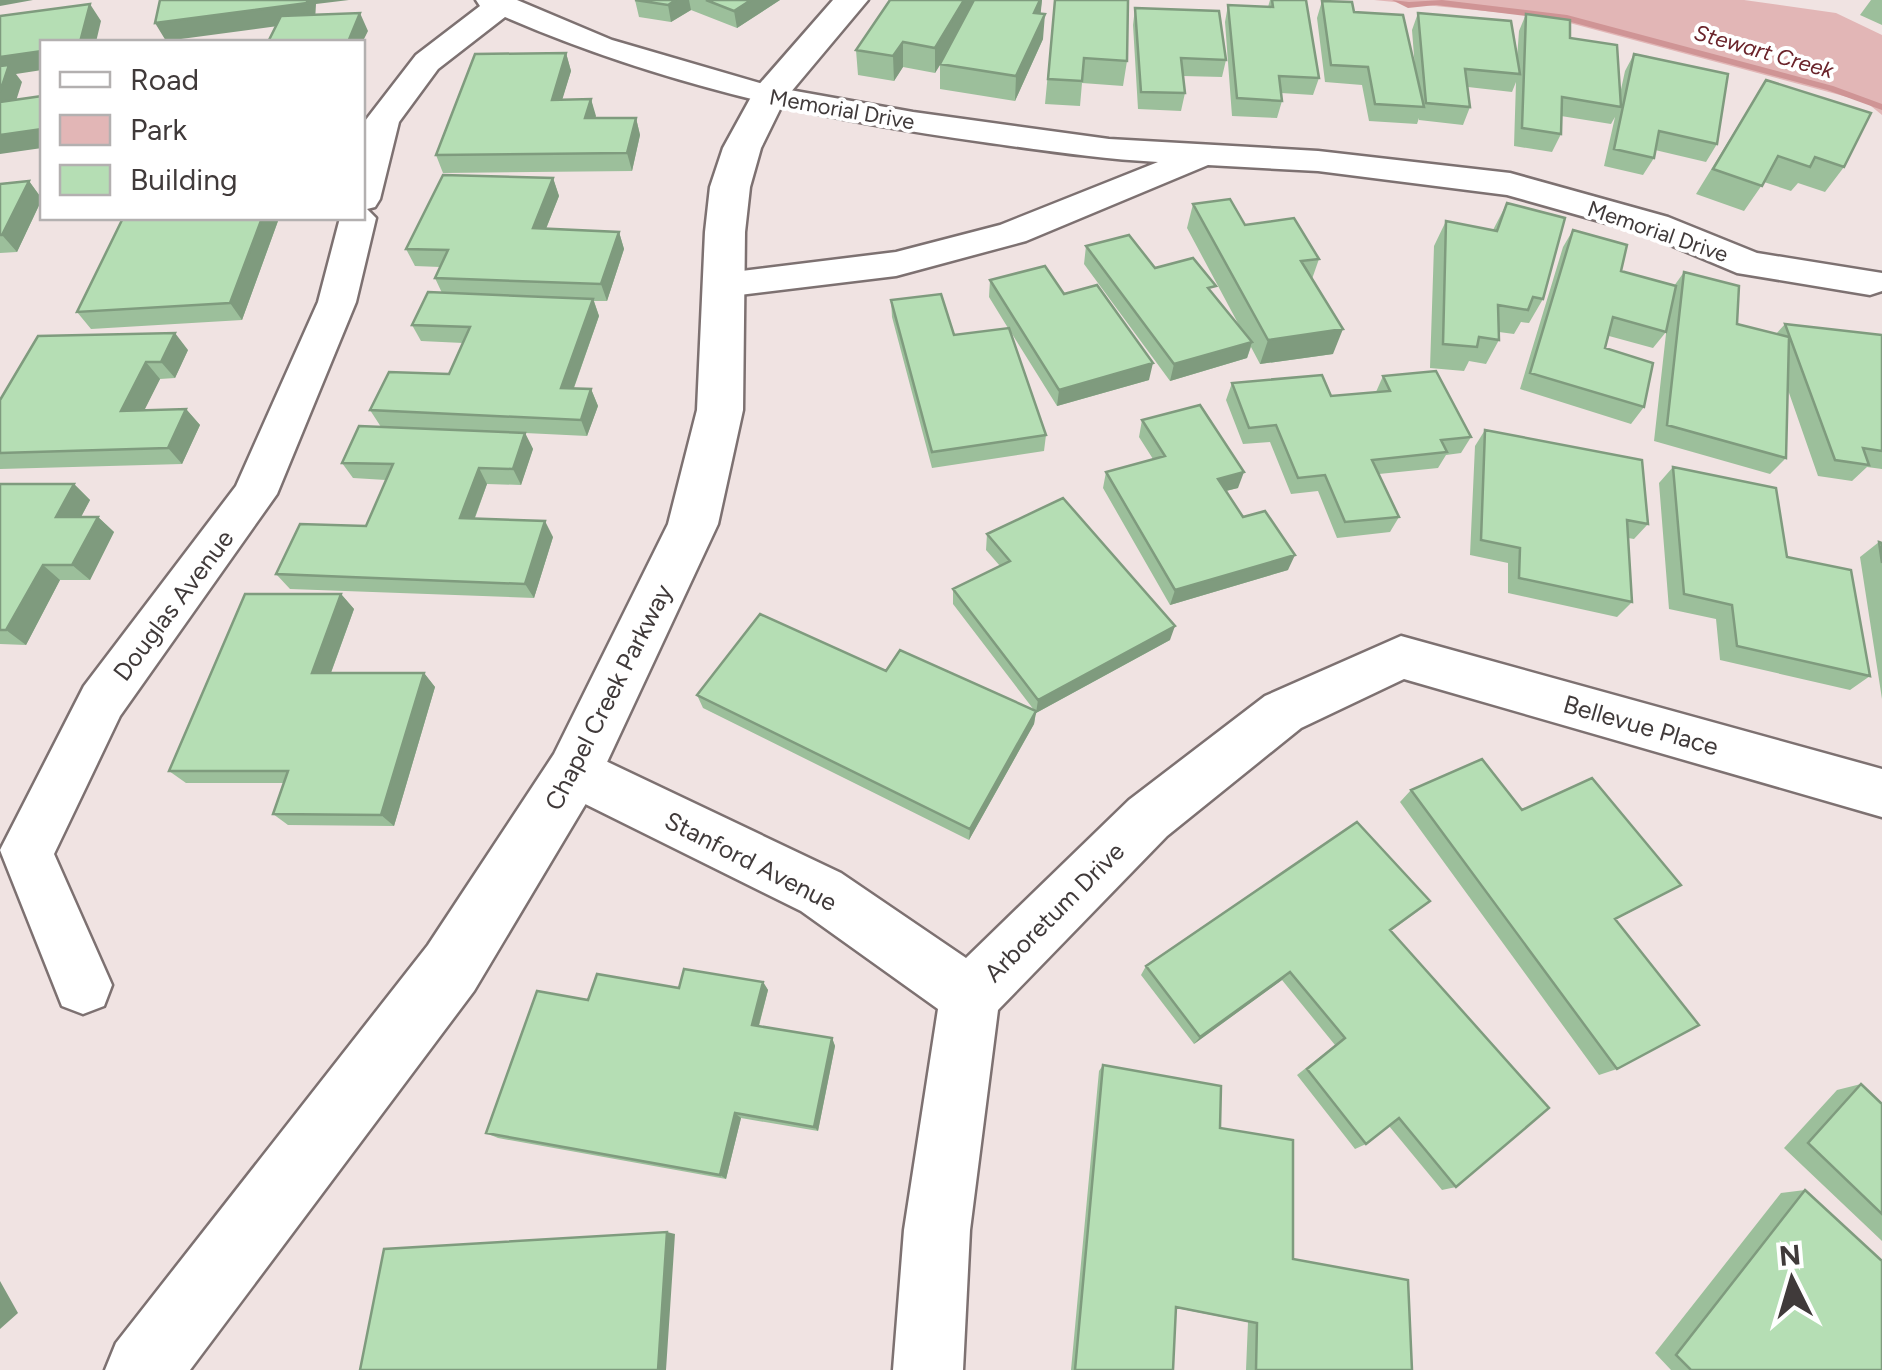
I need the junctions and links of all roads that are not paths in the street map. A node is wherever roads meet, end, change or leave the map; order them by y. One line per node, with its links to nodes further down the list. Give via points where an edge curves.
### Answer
1 (850, 0): 3 (street, Chapel Creek Parkway)
2 (496, 2): 3 (street, Memorial Drive, via 600,47); 5 (street, via 427,62 382,121)
3 (769, 96): 4 (street, Memorial Drive, via 1109,149); 8 (street, Chapel Creek Parkway, via 730,187)
4 (1208, 154): 7 (street, Memorial Drive, via 1510,184 1654,225 1750,264); 8 (street, Memorial Drive, via 996,237 896,264)
5 (365, 187)
6 (358, 220): 12 (street, Douglas Avenue, via 337,302 256,494 102,700 26,853)
7 (1870, 282)
8 (723, 284): 10 (street, Chapel Creek Parkway, via 720,410 693,524)
9 (1401, 657): 11 (street, Bellevue Place); 13 (street, Arboretum Drive, via 1283,712 1148,818)
10 (574, 772): 13 (street, Stanford Avenue, via 821,892); 14 (street, Chapel Creek Parkway, via 451,968)
11 (1882, 793)
12 (83, 985)
13 (970, 996): 15 (street, Arboretum Drive, via 937,1230)
14 (144, 1370)
15 (928, 1370)

